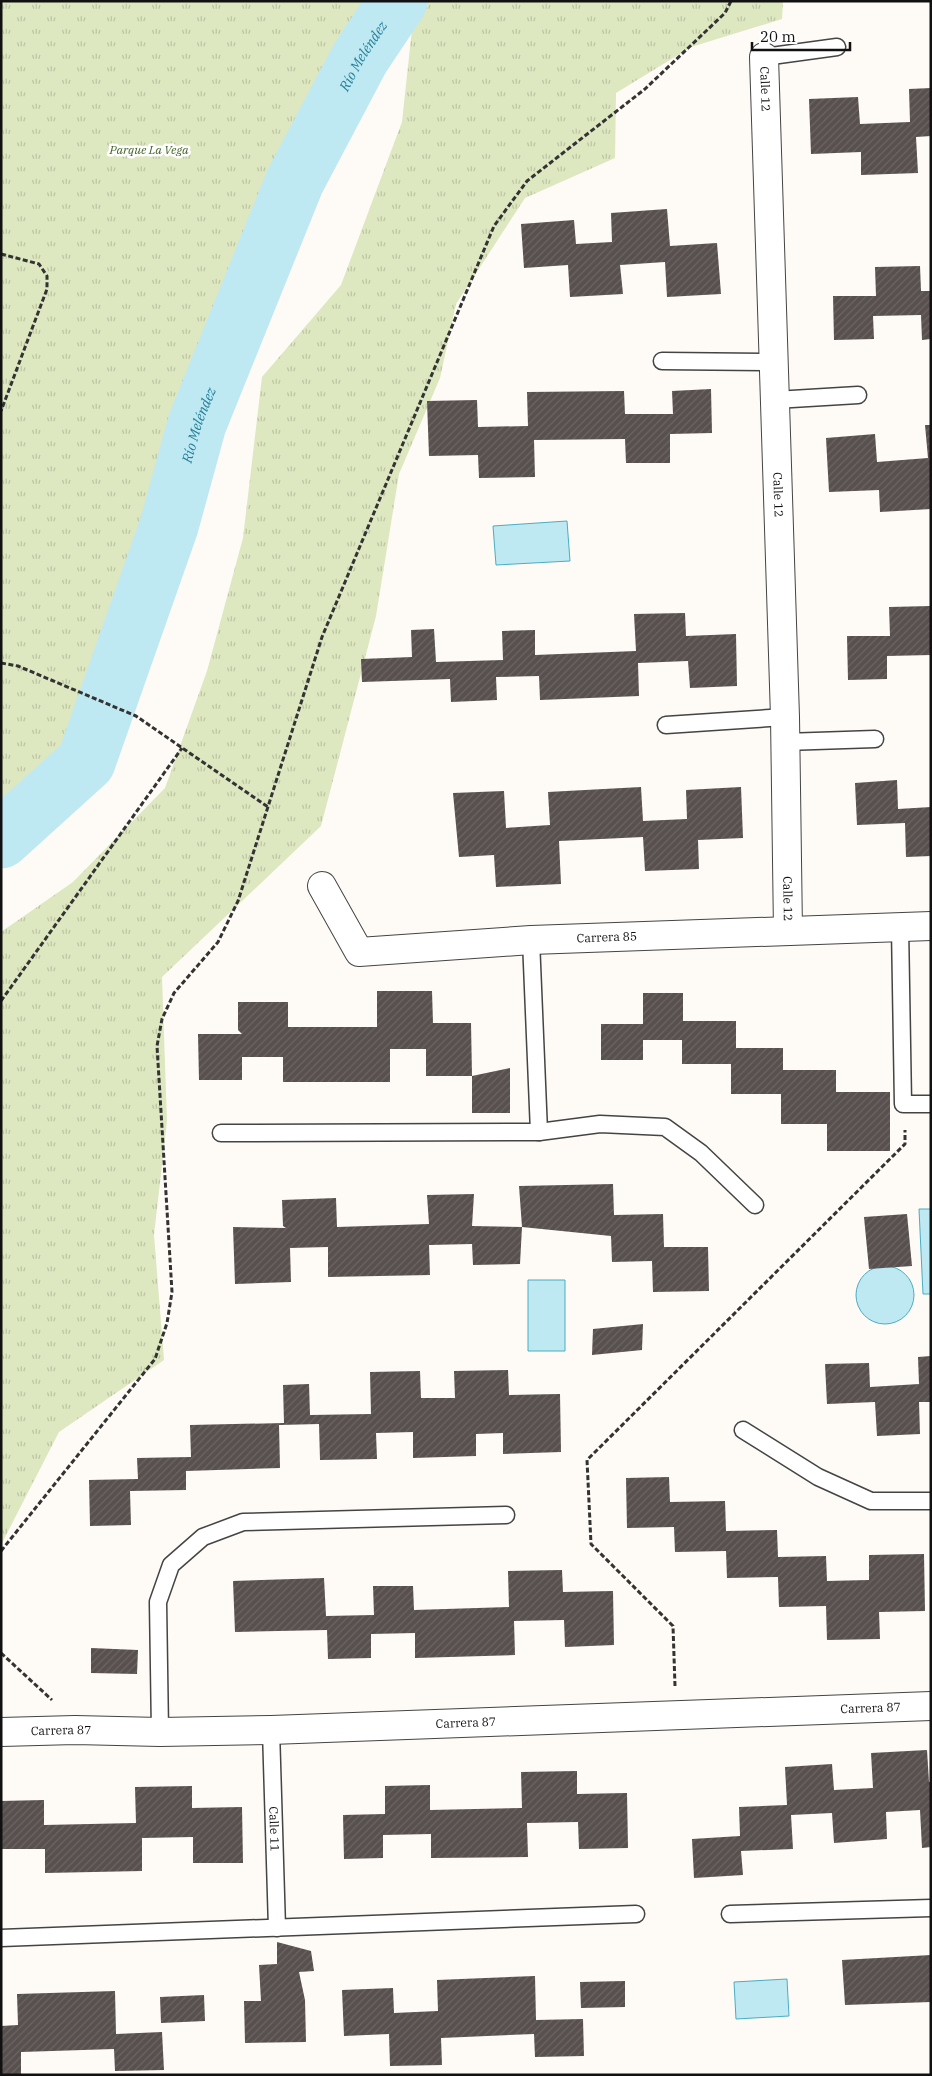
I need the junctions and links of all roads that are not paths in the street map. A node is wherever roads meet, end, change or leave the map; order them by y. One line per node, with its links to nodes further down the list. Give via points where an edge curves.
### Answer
1 (837, 47): 2 (lane)
2 (764, 57): 4 (street, Calle 12)
3 (662, 361): 4 (lane)
4 (774, 362): 6 (street, Calle 12)
5 (858, 395): 6 (lane)
6 (774, 400): 8 (street, Calle 12)
7 (666, 725): 8 (lane)
8 (785, 730): 9 (lane); 13 (street, Calle 12)
9 (875, 739)
10 (322, 886): 14 (street, Carrera 85, via 359,952)
11 (931, 926): 12 (street, Carrera 85)
12 (900, 927): 13 (street, Carrera 85); 15 (lane, via 903,1104)
13 (788, 931): 14 (street, Carrera 85)
14 (531, 940): 16 (lane)
15 (931, 1104)
16 (539, 1132): 17 (lane); 18 (lane, via 600,1124 665,1127 701,1153)
17 (222, 1133)
18 (756, 1206)
19 (744, 1430): 20 (lane, via 818,1477 871,1501)
20 (931, 1501)
21 (506, 1514): 25 (lane, via 243,1522 204,1537 171,1566 158,1602)
22 (931, 1706): 23 (street, Carrera 87)
23 (270, 1730): 25 (street, Carrera 87); 29 (lane, Calle 11)
24 (1, 1732): 25 (street, Carrera 87)
25 (160, 1732)
26 (931, 1908): 28 (lane)
27 (636, 1914): 29 (lane)
28 (730, 1914)
29 (276, 1928): 30 (lane)
30 (1, 1938)

